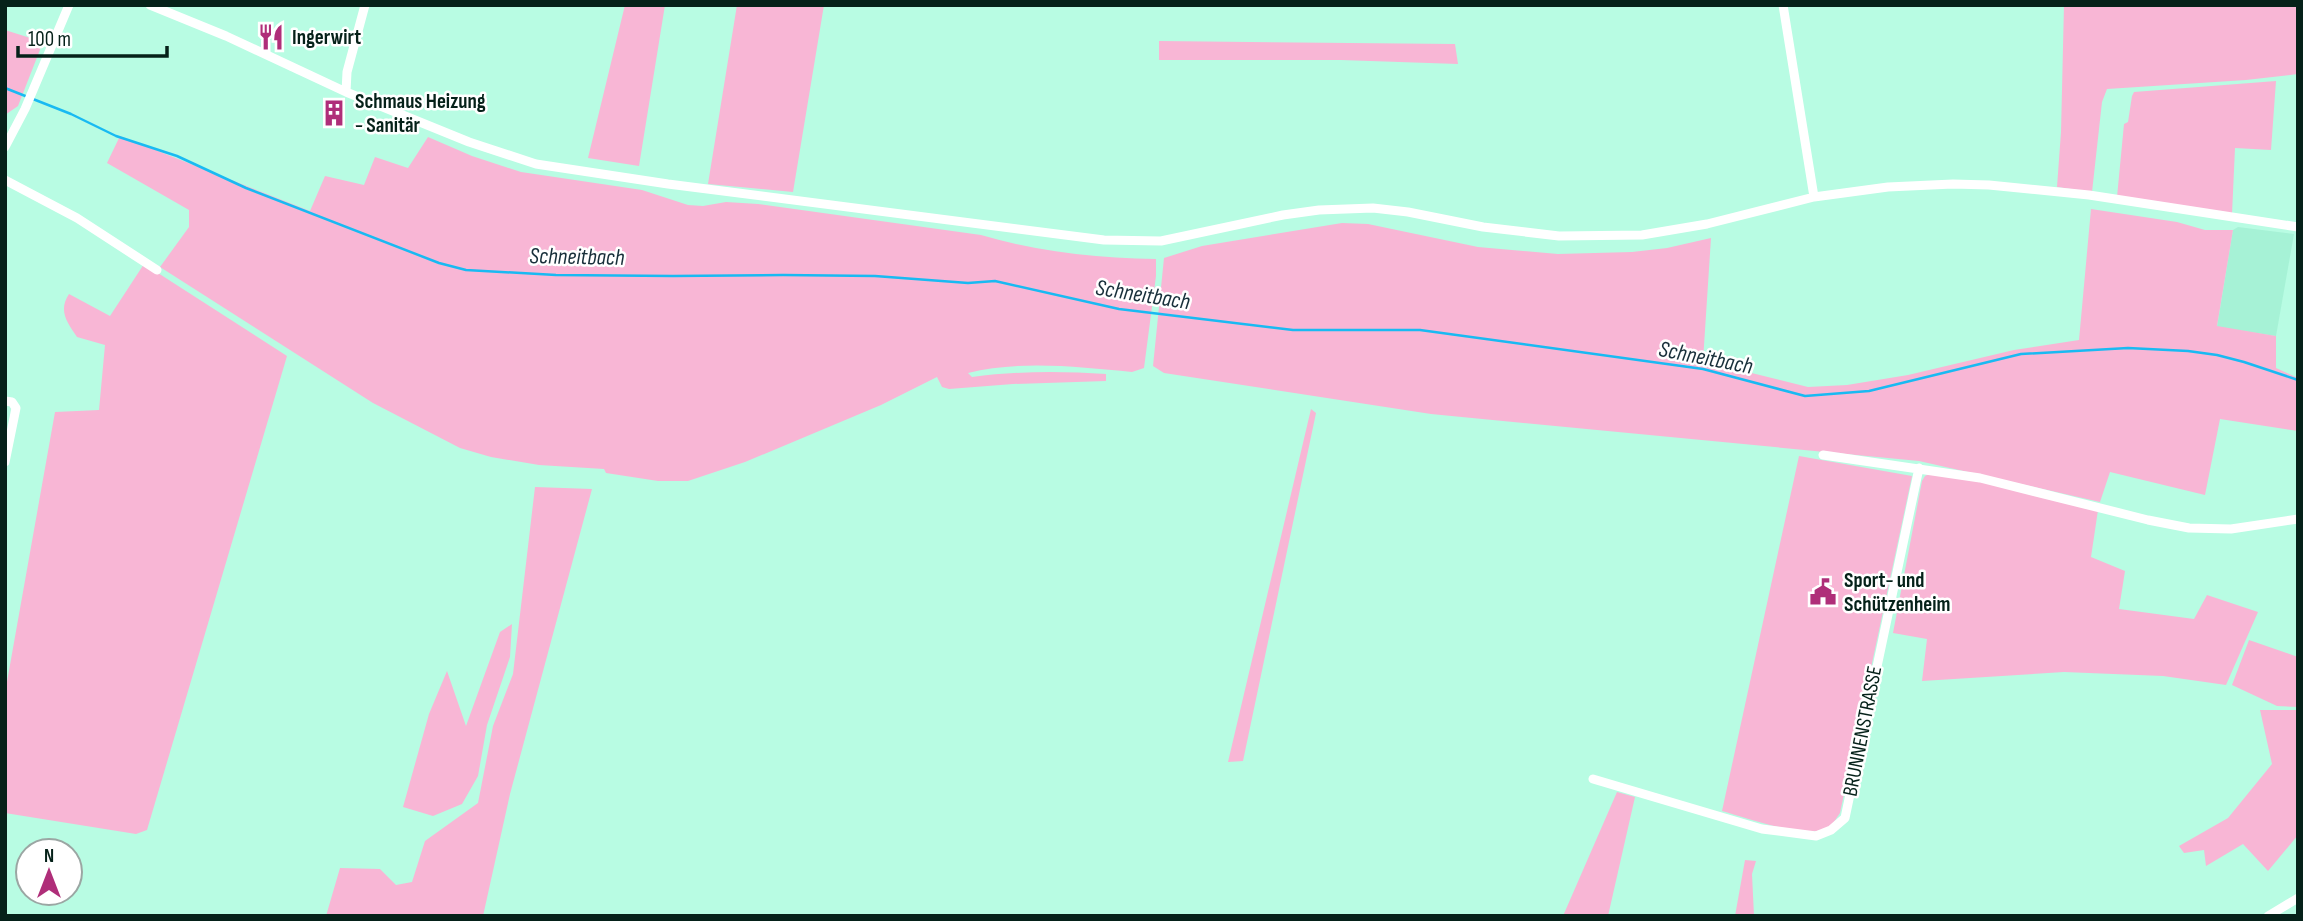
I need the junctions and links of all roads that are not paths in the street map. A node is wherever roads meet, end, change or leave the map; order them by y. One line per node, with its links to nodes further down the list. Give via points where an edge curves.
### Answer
1 (69, 5): 6 (street)
2 (150, 5): 5 (street)
3 (365, 5): 5 (street)
4 (1783, 5): 10 (street)
5 (346, 92): 10 (street, via 507,155 559,168 1104,240 1161,241 1283,215 1373,208 1546,235 1642,235)
6 (16, 125): 7 (street); 8 (street)
7 (5, 134)
8 (5, 146)
9 (5, 180): 12 (street, via 77,218)
10 (1814, 197): 11 (street, via 1888,187 1989,185 2089,195)
11 (2298, 227)
12 (157, 270)
13 (5, 401): 15 (street, via 16,408)
14 (1824, 455): 16 (street)
15 (5, 462)
16 (1919, 468): 17 (street, via 2189,528 2231,529); 18 (street, BRUNNENSTRASSE, via 1845,818 1816,836 1762,829)
17 (2298, 519)
18 (1593, 779)
19 (2298, 898): 20 (street)
20 (2268, 916)

